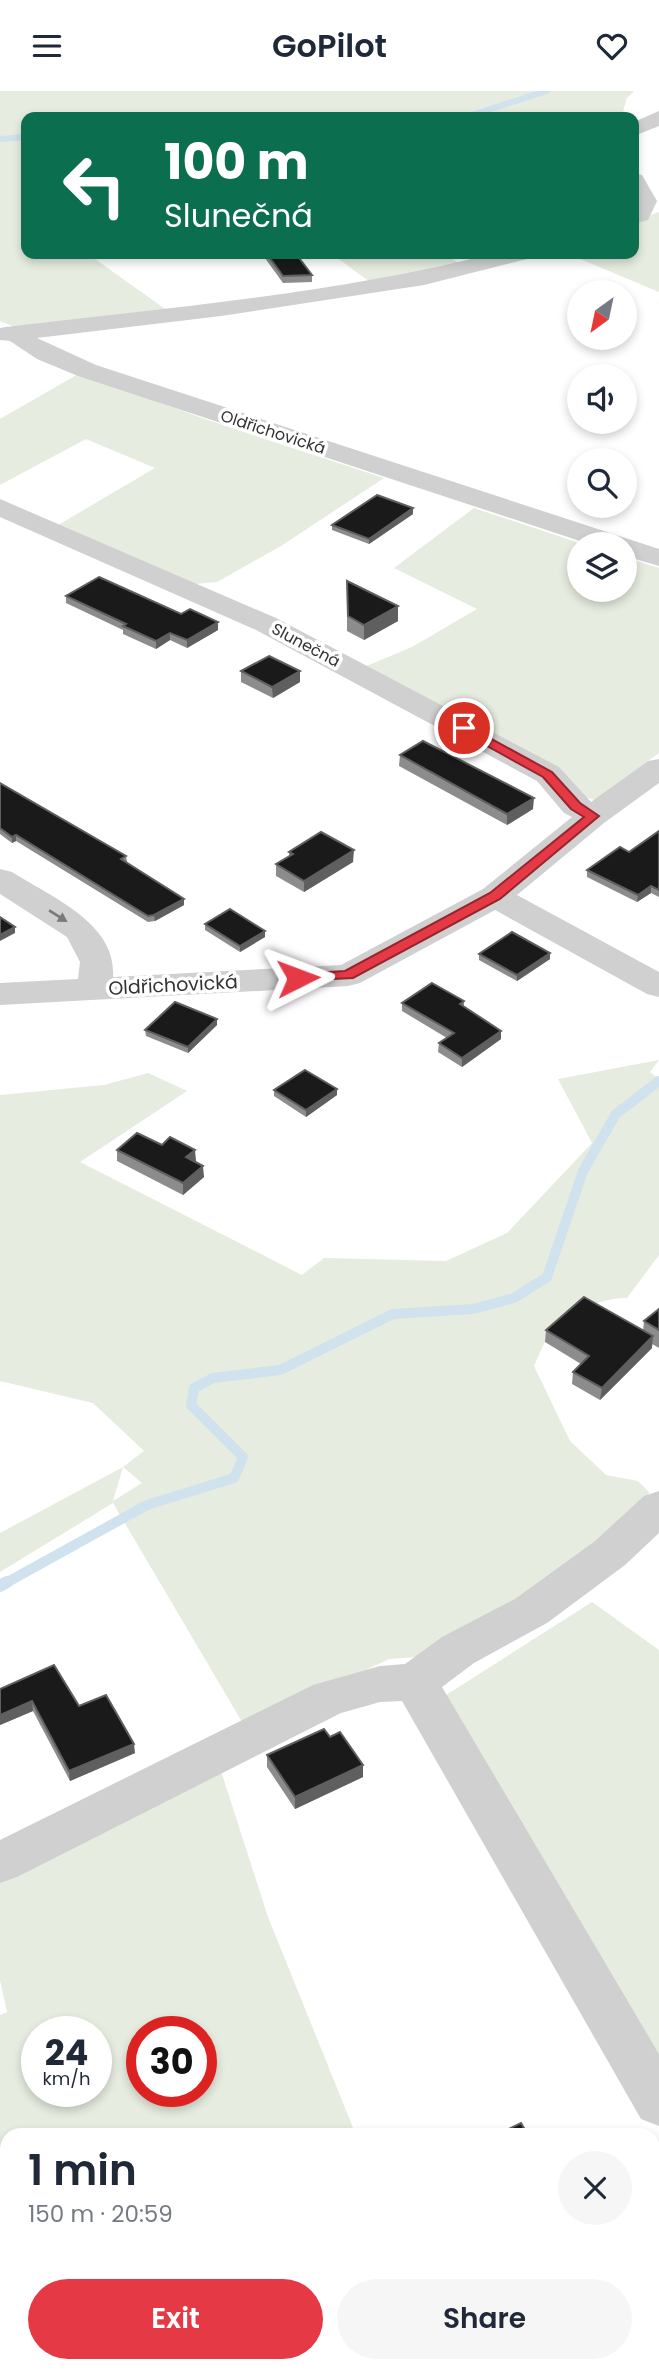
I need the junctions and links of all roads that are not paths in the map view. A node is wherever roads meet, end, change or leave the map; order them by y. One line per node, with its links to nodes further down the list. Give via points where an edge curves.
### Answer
1 (659, 117): 2 (street)
2 (639, 127)
3 (639, 189): 4 (street, via 646,201)
4 (644, 213)
5 (499, 259): 6 (street, Oldřichovická, via 424,278 221,309)
6 (8, 334): 8 (street, Oldřichovická, via 75,364 243,423)
7 (0, 506): 12 (street, Slunečná, via 278,631 548,775 575,806)
8 (579, 532)
9 (637, 551): 10 (street)
10 (659, 558)
11 (659, 768): 12 (street, Oldřichovická)
12 (593, 816): 14 (street, Oldřichovická)
13 (0, 879): 16 (street, one-way to 16, via 81,930 97,962)
14 (495, 896): 15 (street); 16 (street, Oldřichovická, via 348,975)
15 (659, 986)
16 (94, 990): 17 (street, Oldřichovická)
17 (0, 994)
18 (659, 1507): 19 (street, via 610,1553 531,1611 458,1650)
19 (415, 1682): 20 (street, via 380,1684 329,1698); 21 (street)
20 (0, 1863)
21 (659, 2102)

